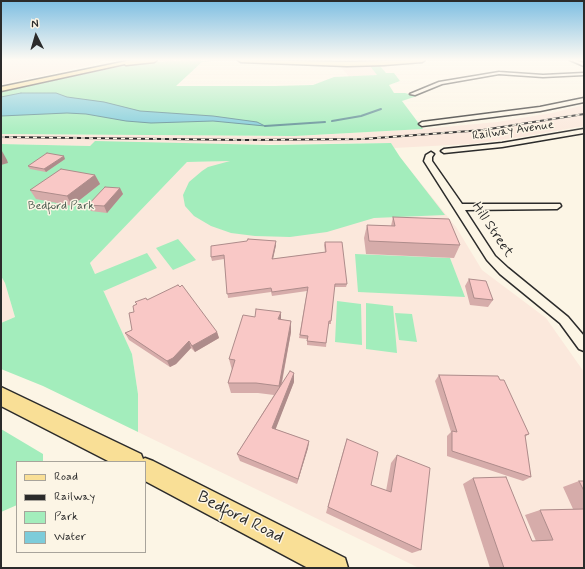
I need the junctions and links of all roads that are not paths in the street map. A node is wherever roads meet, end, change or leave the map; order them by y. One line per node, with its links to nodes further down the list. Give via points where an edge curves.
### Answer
1 (432, 87): 2 (street)
2 (413, 94)
3 (584, 100): 4 (street, via 540,109)
4 (422, 124)
5 (584, 131): 6 (street, Railway Avenue, via 502,145)
6 (444, 150)
7 (432, 154): 9 (street, Hill Street, via 428,156 428,161)
8 (557, 206): 9 (street)
9 (460, 207): 10 (street, Hill Street, via 491,258 556,313)
10 (584, 345)
11 (1, 396): 12 (main road)
12 (131, 461)
13 (146, 469): 14 (main road, Bedford Road)
14 (335, 568)

